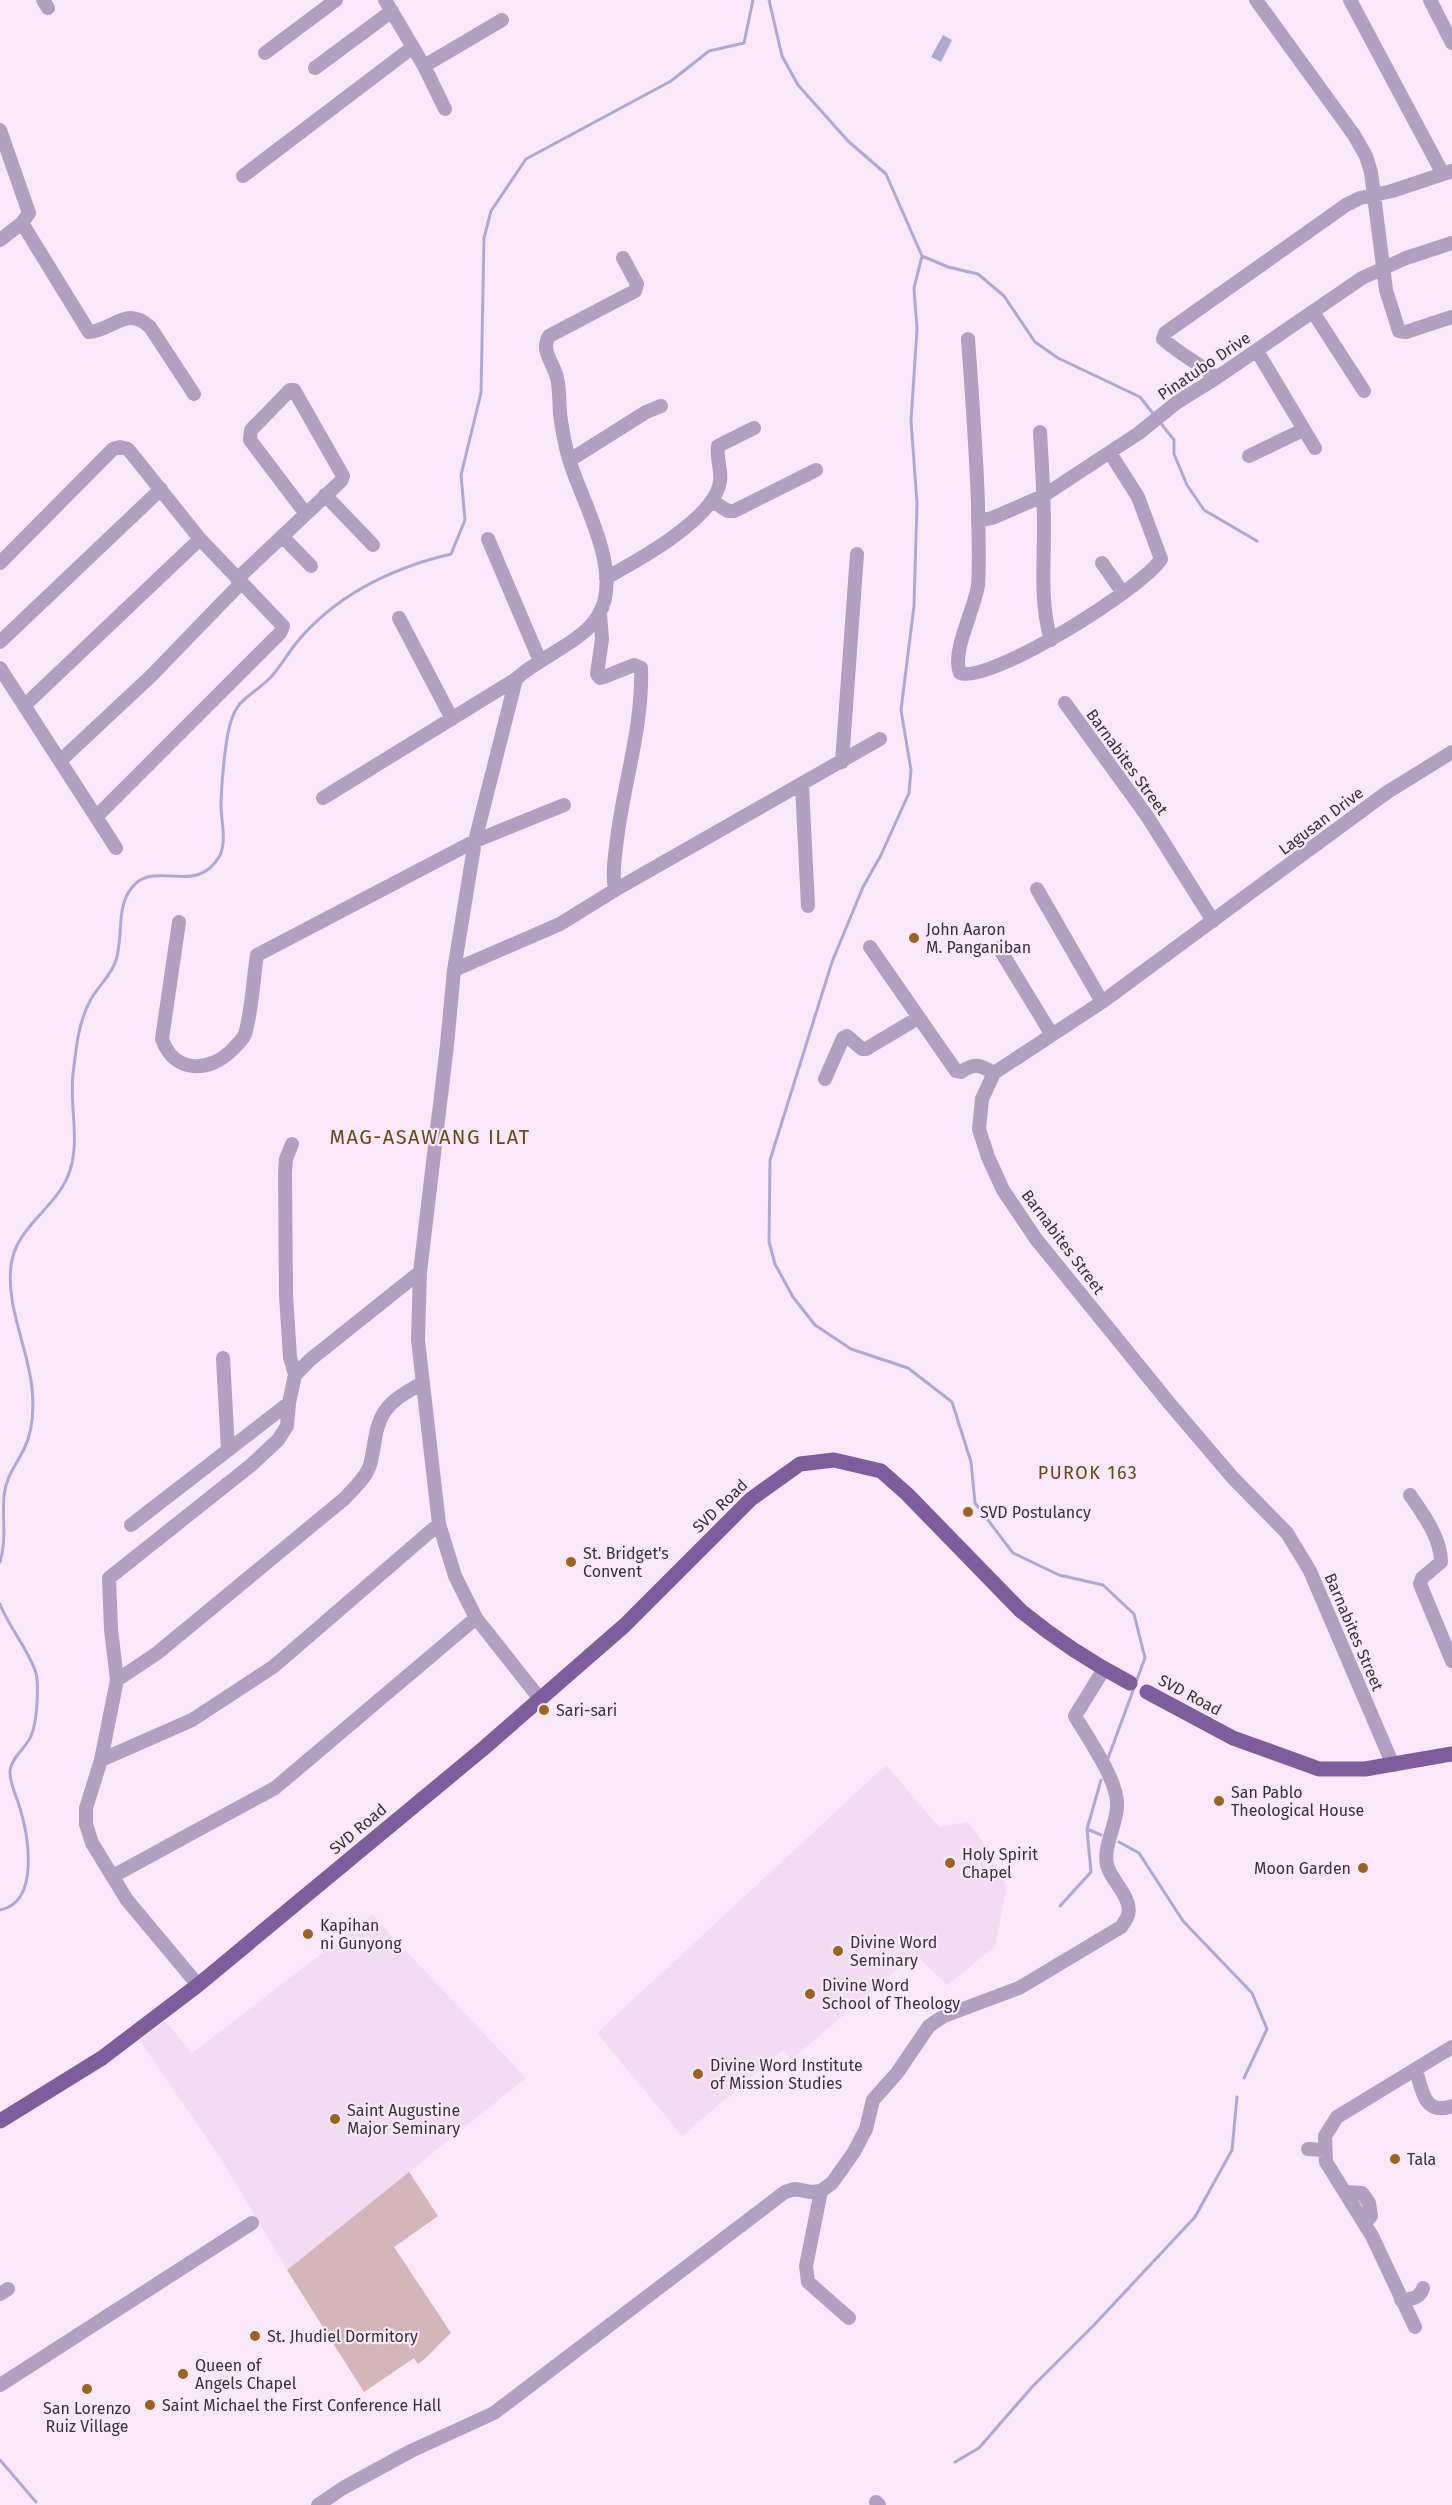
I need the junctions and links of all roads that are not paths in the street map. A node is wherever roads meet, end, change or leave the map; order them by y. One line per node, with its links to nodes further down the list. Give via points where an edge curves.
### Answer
1 (336, 0): 9 (street)
2 (1256, 0): 16 (street, via 1366,156)
3 (1350, 0): 14 (street)
4 (1430, 0): 7 (street)
5 (389, 6): 8 (street); 11 (street)
6 (502, 20): 10 (street)
7 (1452, 43)
8 (413, 47): 10 (street); 15 (street)
9 (265, 53)
10 (424, 66): 12 (street)
11 (315, 68)
12 (445, 109)
13 (0, 130): 17 (street, via 29,208)
14 (1447, 173): 16 (street)
15 (243, 176)
16 (1374, 195): 21 (street); 26 (street, via 1346,205 1165,333 1163,339 1174,349)
17 (22, 223): 18 (street); 28 (street, via 89,332 122,319 141,319)
18 (0, 240)
19 (1452, 243): 21 (street, Pinatubo Drive)
20 (623, 258): 36 (street, via 637,284 635,291 549,336 545,342 557,377 560,416)
21 (1383, 267): 22 (street, Pinatubo Drive); 23 (street, via 1399,331)
22 (1313, 312): 25 (street, Pinatubo Drive); 27 (street)
23 (1452, 316)
24 (968, 339): 43 (street)
25 (1257, 351): 26 (street, Pinatubo Drive); 31 (street)
26 (1216, 378): 34 (street, Pinatubo Drive)
27 (1364, 392)
28 (194, 394)
29 (661, 406): 36 (street)
30 (754, 428): 41 (street, via 718,446 720,483)
31 (1303, 429): 33 (street); 35 (street)
32 (1040, 432): 40 (street)
33 (1315, 448)
34 (1110, 453): 40 (street, Pinatubo Drive); 54 (street, via 1138,497 1161,559)
35 (1249, 456)
36 (570, 460): 52 (street, via 594,522)
37 (816, 470): 41 (street, via 734,511)
38 (161, 489): 46 (street); 49 (street, via 128,449 113,449); 58 (street)
39 (326, 495): 42 (street); 42 (street, via 343,476 294,390 286,391 249,435); 47 (street)
40 (1043, 496): 43 (street, Pinatubo Drive); 57 (street, via 1043,596)
41 (712, 501): 52 (street, via 662,545)
42 (306, 513): 44 (street)
43 (978, 521): 57 (street, via 977,591 960,651 960,673 968,675 986,669)
44 (282, 536): 51 (street); 53 (street)
45 (488, 538): 59 (street)
46 (200, 539): 53 (street); 63 (street)
47 (373, 545)
48 (857, 554): 68 (street)
49 (0, 562)
50 (1102, 563): 54 (street)
51 (311, 566)
52 (606, 578): 55 (street)
53 (239, 581): 67 (street, via 151,676); 72 (street, via 279,620 283,626 280,633)
54 (1123, 593): 57 (street)
55 (600, 613): 59 (street, via 586,630); 75 (street, via 602,639 597,675 604,677 634,665 641,668 634,750 620,810)
56 (399, 618): 64 (street)
57 (1051, 640)
58 (0, 642)
59 (540, 661): 61 (street)
60 (0, 668): 63 (street)
61 (516, 679): 64 (street); 73 (street)
62 (1065, 703): 78 (street, Barnabites Street, via 1147,816)
63 (25, 705): 67 (street)
64 (452, 719): 70 (street)
65 (880, 739): 68 (street)
66 (1452, 752): 78 (street, Lagusan Drive, via 1386,793)
67 (60, 761): 72 (street)
68 (842, 762): 69 (street)
69 (802, 785): 75 (street); 77 (street)
70 (323, 798)
71 (564, 804): 73 (street)
72 (96, 817): 74 (street)
73 (475, 841): 79 (street, via 257,955 244,1037 209,1064 190,1067 165,1050 162,1039); 82 (street)
74 (116, 848)
75 (615, 890): 82 (street, via 560,924)
76 (1037, 890): 83 (street)
77 (808, 906)
78 (1213, 921): 83 (street)
79 (179, 922)
80 (870, 947): 84 (street)
81 (999, 948): 85 (street)
82 (453, 970): 89 (street)
83 (1102, 1002): 85 (street)
84 (918, 1018): 86 (street, via 956,1071 979,1064); 87 (street, via 866,1049 848,1036 843,1038)
85 (1052, 1035): 86 (street)
86 (994, 1073): 107 (street, Barnabites Street, via 982,1099 979,1129 1004,1190 1036,1239 1170,1404 1233,1479 1287,1533 1310,1571)
87 (825, 1079)
88 (292, 1144): 91 (street, via 285,1172 286,1273 290,1357)
89 (420, 1272): 91 (street); 92 (street, via 418,1340)
90 (222, 1358): 94 (street)
91 (295, 1375): 93 (street)
92 (422, 1383): 96 (street); 101 (street, via 384,1412 369,1468 344,1499 156,1654)
93 (289, 1403): 94 (street); 101 (street, via 287,1426 278,1440 109,1578)
94 (228, 1450): 97 (street)
95 (1410, 1495): 99 (street, via 1432,1531 1441,1555 1441,1562 1420,1584)
96 (440, 1524): 98 (street, via 454,1576); 106 (street, via 273,1667 192,1720)
97 (131, 1525)
98 (476, 1618): 104 (street); 108 (street, via 275,1788)
99 (1452, 1661)
100 (1104, 1669): 102 (main road, SVD Road); 104 (main road, SVD Road, via 1021,1611 881,1471 834,1460 800,1464 751,1499 625,1626); 116 (street, via 1075,1716 1115,1793 1117,1806 1107,1868 1129,1915 1121,1927 1019,1988 944,2016 929,2026 873,2100 866,2128 854,2152 832,2183)
101 (117, 1680): 106 (street)
102 (1130, 1683): 103 (street, SVD Road)
103 (1147, 1692): 107 (main road, SVD Road, via 1233,1738 1319,1769)
104 (540, 1699): 109 (main road, SVD Road)
105 (1452, 1754): 107 (main road, SVD Road)
106 (101, 1760): 108 (street, via 86,1808 86,1824)
107 (1393, 1765)
108 (113, 1876): 109 (street, via 127,1900)
109 (198, 1985): 113 (main road, SVD Road, via 102,2058)
110 (1452, 2047): 111 (street)
111 (1416, 2070): 112 (street, via 1424,2098 1433,2107); 115 (street, via 1337,2117 1325,2136)
112 (1452, 2106)
113 (0, 2121)
114 (1308, 2149): 115 (street)
115 (1325, 2150): 119 (street, via 1326,2162 1365,2223)
116 (821, 2191): 120 (street, via 806,2266 808,2282); 123 (street, via 785,2192 494,2413 411,2451)
117 (252, 2223): 122 (street)
118 (1423, 2288): 119 (street, via 1413,2300)
119 (1401, 2300): 121 (street)
120 (849, 2318)
121 (1415, 2328)
122 (0, 2385)
123 (318, 2505)

